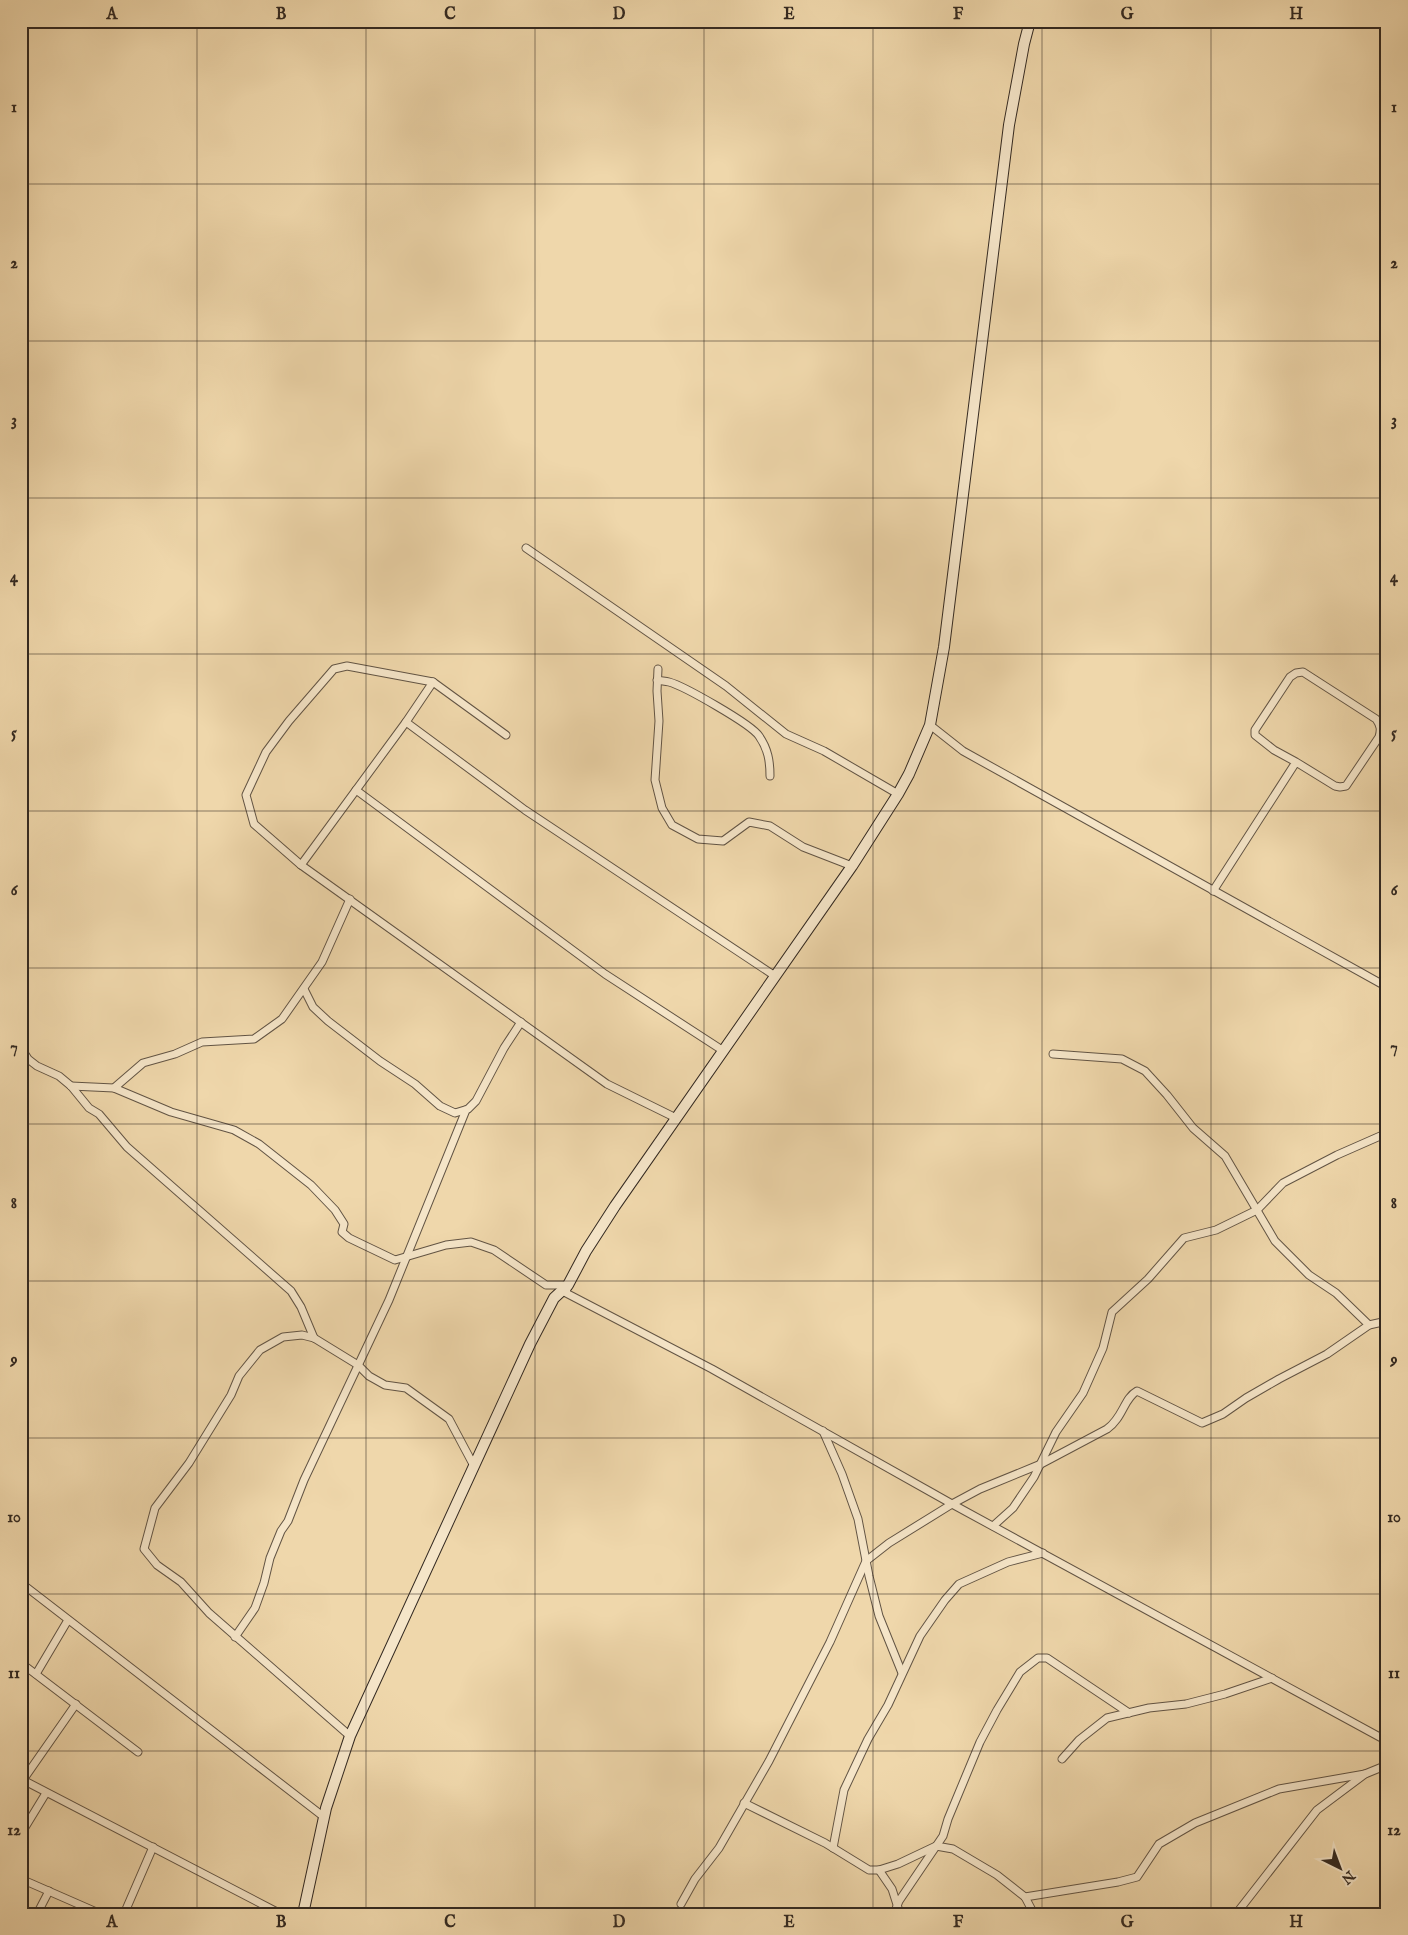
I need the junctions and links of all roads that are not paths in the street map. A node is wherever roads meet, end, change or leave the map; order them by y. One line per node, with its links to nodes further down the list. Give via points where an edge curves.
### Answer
1 (1030, 21): 7 (main road, via 1009,125 945,638)
2 (526, 548): 12 (street, via 726,686 786,734 824,751)
3 (658, 669): 4 (street)
4 (657, 680): 10 (street, via 668,681 689,691 758,734 769,755); 14 (street, via 659,721 655,780 662,808 672,825 698,839 723,841 750,822 770,826 803,847)
5 (433, 682): 6 (street); 8 (street); 13 (street, via 347,666 334,669 288,721 266,752 246,795 254,824)
6 (406, 722): 11 (street); 17 (street, via 525,810)
7 (930, 725): 12 (main road); 15 (street, via 964,751)
8 (506, 735)
9 (1296, 762): 9 (street, via 1334,786 1346,786 1379,737 1379,724 1303,672 1296,673 1290,677 1255,730 1255,735 1274,750); 15 (street)
10 (770, 776)
11 (356, 790): 13 (street); 22 (street, via 605,974)
12 (898, 794): 14 (main road)
13 (301, 865): 16 (street)
14 (852, 866): 17 (main road)
15 (1213, 891): 18 (street)
16 (350, 899): 19 (street, via 322,962); 20 (street)
17 (774, 976): 22 (main road)
18 (1387, 987)
19 (304, 989): 25 (street, via 282,1019 254,1039 202,1042 143,1063); 26 (street, via 313,1007 440,1106 455,1113)
20 (521, 1022): 26 (street, via 476,1101); 27 (street, via 607,1084)
21 (21, 1048): 24 (street, via 37,1066 59,1076)
22 (722, 1050): 27 (main road)
23 (1053, 1054): 29 (street, via 1122,1059 1145,1071 1193,1128 1225,1156)
24 (71, 1086): 25 (street); 34 (street, via 127,1147 291,1291)
25 (114, 1088): 30 (street, via 171,1112 234,1130 259,1144 311,1185 334,1210 344,1224 342,1232 350,1238 395,1260)
26 (466, 1110): 30 (street)
27 (676, 1118): 31 (main road, via 615,1206)
28 (1387, 1134): 29 (street, via 1283,1183)
29 (1257, 1210): 33 (street, via 1275,1241); 37 (street, via 1216,1230 1184,1238 1148,1279 1112,1312 1103,1348 1082,1393 1056,1432)
30 (408, 1255): 31 (street, via 471,1242 494,1250 546,1285); 35 (street)
31 (568, 1285): 36 (street, via 566,1293); 38 (main road, via 554,1298 530,1344)
32 (1387, 1321): 33 (street)
33 (1369, 1325): 37 (street, via 1327,1354 1202,1423 1137,1391 1132,1394 1116,1423)
34 (314, 1338): 35 (street); 45 (street, via 302,1335 283,1337 260,1350 239,1376 231,1395 189,1463 155,1508 149,1526 144,1549 150,1558 181,1582)
35 (358, 1365): 38 (street, via 385,1385 406,1388 449,1419); 45 (street, via 281,1531 255,1608)
36 (822, 1430): 39 (street); 42 (street, via 858,1519)
37 (1041, 1464): 39 (street); 40 (street, via 1013,1508)
38 (474, 1466): 52 (main road)
39 (952, 1504): 40 (street); 42 (street)
40 (994, 1526): 41 (street)
41 (1043, 1553): 47 (street, via 1008,1562 959,1584 920,1636); 49 (street)
42 (866, 1561): 47 (street, via 879,1616); 60 (street, via 830,1642)
43 (21, 1583): 44 (street)
44 (68, 1620): 48 (street); 61 (street)
45 (235, 1637): 52 (street)
46 (21, 1663): 48 (street)
47 (902, 1673): 65 (street, via 844,1790)
48 (36, 1674): 50 (street)
49 (1272, 1678): 51 (street, via 1186,1704); 53 (street)
50 (76, 1704): 54 (street); 58 (street)
51 (1129, 1713): 55 (street, via 1107,1718 1078,1740); 63 (street, via 1047,1658 1038,1658 1020,1672 997,1710)
52 (350, 1736): 61 (main road)
53 (1387, 1741)
54 (138, 1752)
55 (1062, 1759)
56 (1387, 1765): 57 (street)
57 (1366, 1774): 69 (street, via 1279,1789 1194,1823 1159,1844 1137,1877); 80 (street, via 1317,1810)
58 (22, 1780): 59 (street)
59 (46, 1792): 62 (street); 64 (street)
60 (744, 1803): 65 (street); 70 (street, via 719,1848)
61 (324, 1817): 76 (main road)
62 (21, 1834)
63 (936, 1846): 66 (street); 69 (street, via 952,1848 997,1875); 71 (street)
64 (153, 1847): 74 (street); 75 (street)
65 (833, 1848): 66 (street, via 869,1870)
66 (879, 1870): 71 (street)
67 (21, 1878): 68 (street)
68 (49, 1891): 72 (street); 73 (street)
69 (1025, 1897): 79 (street)
70 (681, 1904)
71 (898, 1905): 77 (street); 78 (street)
72 (37, 1914)
73 (101, 1914)
74 (124, 1914)
75 (282, 1914)
76 (303, 1914)
77 (894, 1914)
78 (900, 1914)
79 (1034, 1914)
80 (1236, 1914)

